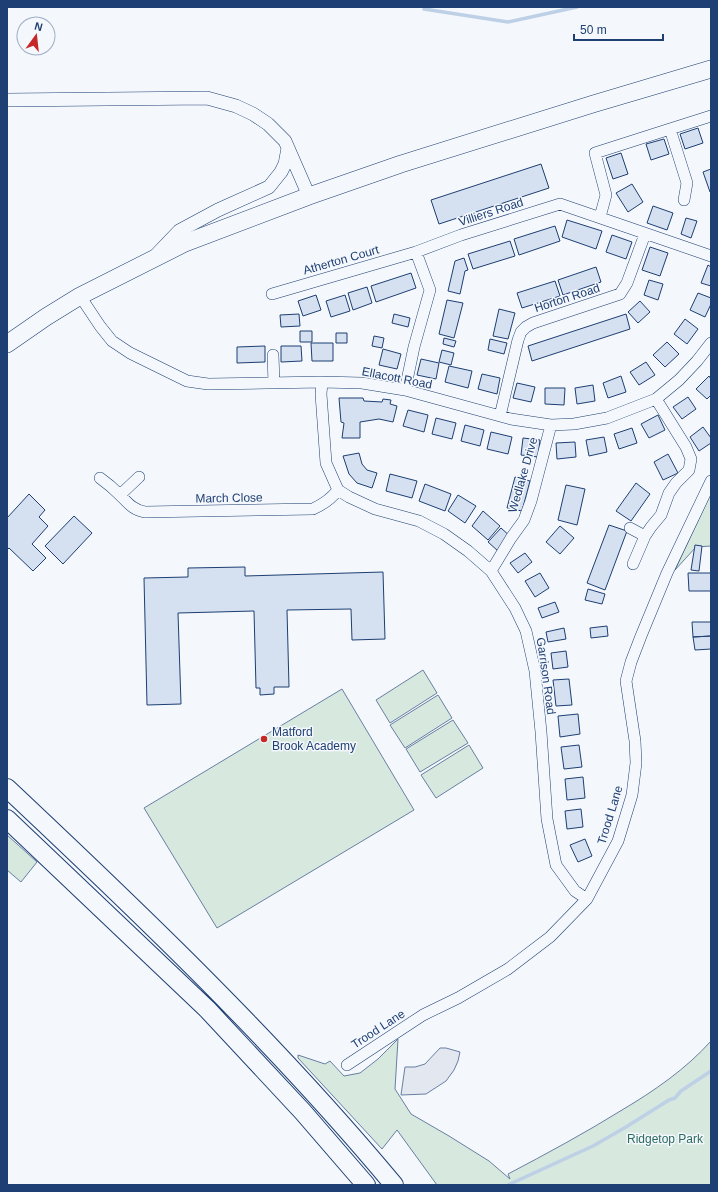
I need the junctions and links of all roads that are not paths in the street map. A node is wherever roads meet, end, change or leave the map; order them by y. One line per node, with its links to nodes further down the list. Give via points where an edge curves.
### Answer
1 (711, 69): 6 (main road, via 401,164)
2 (7, 100): 5 (street, via 207,98 253,114 268,124 285,141)
3 (711, 116): 4 (street)
4 (670, 129): 7 (street, via 687,183); 8 (street, via 595,153 606,195)
5 (288, 148): 6 (street); 12 (street, via 285,164 269,187 179,231)
6 (309, 196): 12 (main road, via 185,243)
7 (684, 200)
8 (600, 217): 9 (street, Villiers Road); 10 (street, Villiers Road, via 560,204)
9 (645, 234): 11 (street, Villiers Road); 22 (street, Horton Road, via 627,283 620,294 533,323 521,332)
10 (416, 252): 13 (street, Atherton Court); 20 (street, via 430,290)
11 (711, 256)
12 (153, 258): 14 (main road)
13 (272, 294)
14 (80, 296): 16 (main road); 19 (street, Ellacott Road, via 112,341 187,382)
15 (711, 343): 21 (street, Ellacott Road, via 679,380)
16 (7, 344)
17 (273, 355): 19 (street)
18 (322, 382): 19 (street, Ellacott Road); 20 (street, Ellacott Road, via 362,383); 27 (street, via 326,463)
19 (274, 383)
20 (405, 390): 22 (street, Ellacott Road)
21 (656, 399): 23 (street, Ellacott Road, via 606,418); 30 (street, via 686,447 690,459 689,470 676,482 660,515)
22 (500, 416): 23 (street, Ellacott Road)
23 (551, 425): 32 (street, Wedlake Drive, via 524,520)
24 (139, 477): 28 (street)
25 (100, 478): 28 (street, March Close)
26 (711, 481): 35 (street, Trood Lane, via 667,573 631,662 626,681 635,741 636,763 632,794 618,841)
27 (338, 490): 28 (street, March Close, via 323,505 313,509 297,510 145,512 127,504); 32 (street, Garrison Road, via 375,509 419,521 444,534)
28 (120, 495)
29 (630, 528): 30 (street)
30 (645, 536): 31 (street)
31 (633, 564)
32 (491, 571): 35 (street, Garrison Road, via 515,608 526,631 535,671 547,819 556,865 575,891)
33 (7, 788): 38 (highway, via 114,888 227,1000 352,1134)
34 (7, 819): 37 (highway, via 207,1009 303,1112)
35 (587, 898): 36 (street, Trood Lane, via 550,937 508,969 423,1015)
36 (347, 1065)
37 (366, 1185)
38 (394, 1185)

